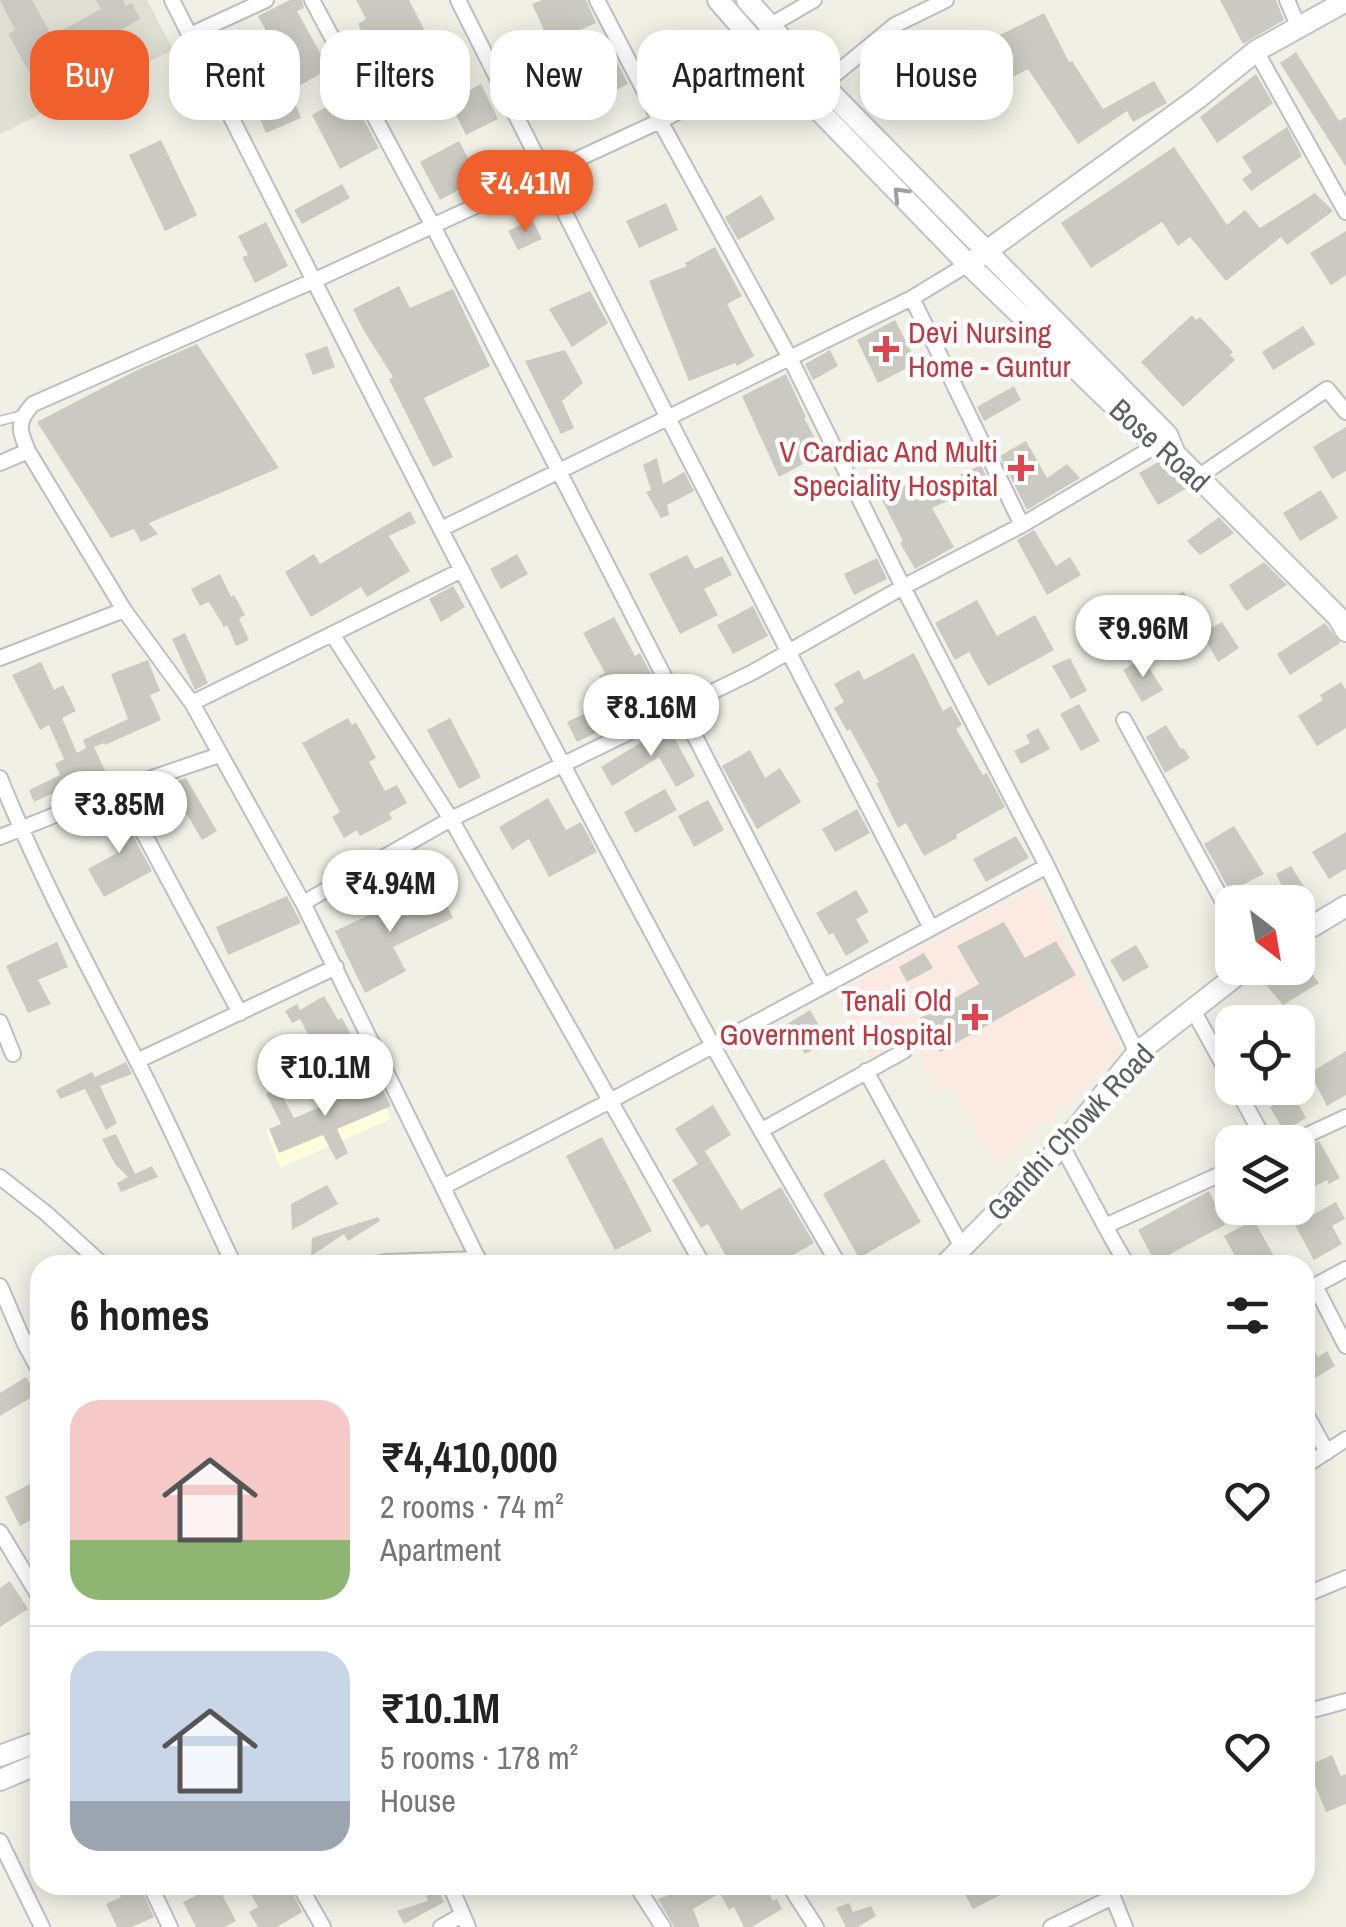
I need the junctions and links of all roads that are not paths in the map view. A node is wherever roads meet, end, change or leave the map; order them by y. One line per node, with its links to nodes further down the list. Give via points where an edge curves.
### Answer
1 (172, 0): 14 (street)
2 (266, 0): 15 (street)
3 (312, 0): 27 (street)
4 (458, 0): 25 (street)
5 (596, 0): 24 (street)
6 (718, 0): 16 (main road)
7 (746, 0): 12 (main road)
8 (814, 0): 12 (street)
9 (946, 0): 19 (street, via 895,25)
10 (1287, 0): 13 (street)
11 (1345, 2): 13 (main road)
12 (769, 26): 17 (main road)
13 (1298, 28): 18 (main road)
14 (188, 30)
15 (199, 30)
16 (752, 30)
17 (771, 30)
18 (1256, 51): 26 (street); 28 (main road)
19 (840, 70)
20 (840, 115): 28 (main road)
21 (840, 119): 29 (main road, Bose Road, one-way to 21)
22 (233, 120): 30 (street)
23 (664, 120): 24 (street)
24 (660, 122): 25 (street); 32 (street)
25 (546, 174): 27 (street); 35 (street)
26 (1346, 212)
27 (433, 226): 30 (street); 40 (street)
28 (986, 252): 29 (main road); 37 (main road)
29 (968, 264): 31 (street); 37 (main road, Bose Road)
30 (313, 281): 34 (street, via 32,404); 43 (street)
31 (912, 298): 32 (street); 42 (street)
32 (790, 358): 35 (street); 45 (street)
33 (1346, 412): 41 (street, via 1327,389)
34 (22, 415): 36 (lane); 38 (street)
35 (668, 418): 40 (street); 49 (street)
36 (0, 421)
37 (1167, 446): 41 (main road, Bose Road); 42 (street)
38 (28, 451): 39 (street); 46 (street)
39 (0, 463)
40 (558, 472): 43 (street); 52 (street)
41 (1198, 476): 47 (main road, Bose Road)
42 (1022, 525): 45 (street)
43 (441, 530): 44 (street)
44 (462, 570): 48 (street); 55 (street)
45 (903, 587): 49 (street); 61 (street)
46 (124, 610): 50 (street); 51 (street)
47 (1346, 631)
48 (332, 634): 51 (street); 58 (street)
49 (789, 650): 52 (street); 66 (street)
50 (0, 658)
51 (192, 703): 54 (street)
52 (680, 708): 55 (street); 69 (street)
53 (1124, 720): 62 (street)
54 (219, 755): 57 (street); 63 (street)
55 (563, 766): 58 (street); 73 (street)
56 (0, 778): 59 (street)
57 (120, 789): 59 (street); 71 (street)
58 (452, 819): 63 (street); 80 (street)
59 (21, 830): 60 (street); 78 (street)
60 (0, 838)
61 (1047, 866): 66 (street); 77 (street)
62 (1215, 887)
63 (304, 902): 67 (street)
64 (1346, 906): 65 (main road)
65 (1315, 925)
66 (931, 928): 69 (street)
67 (336, 967): 71 (street); 87 (street)
68 (1225, 985): 70 (main road, Gandhi Chowk Road)
69 (823, 986): 73 (street)
70 (1193, 1010): 74 (street); 77 (main road, Gandhi Chowk Road)
71 (240, 1012): 78 (street)
72 (0, 1022): 76 (street)
73 (713, 1045): 80 (street); 82 (street)
74 (1215, 1050)
75 (904, 1051): 79 (street)
76 (13, 1054)
77 (1137, 1054): 84 (main road, Gandhi Chowk Road)
78 (138, 1061): 91 (street)
79 (866, 1071): 82 (street); 89 (street)
80 (610, 1101): 87 (street); 93 (street)
81 (1346, 1117): 83 (street)
82 (762, 1130): 94 (street)
83 (1315, 1131)
84 (1062, 1146): 88 (street); 89 (main road, Gandhi Chowk Road)
85 (0, 1177): 90 (street)
86 (1215, 1177): 88 (street)
87 (443, 1187): 92 (street)
88 (1105, 1226): 96 (street)
89 (962, 1247): 95 (main road, Gandhi Chowk Road)
90 (92, 1255)
91 (229, 1255)
92 (477, 1255)
93 (697, 1255)
94 (833, 1255)
95 (954, 1255)
96 (1121, 1255)
97 (1346, 1269): 99 (street)
98 (0, 1286): 102 (street)
99 (1315, 1286)
100 (1315, 1297): 103 (street)
101 (30, 1342): 102 (street)
102 (24, 1344): 104 (street)
103 (1346, 1346)
104 (30, 1354)
105 (1315, 1430): 107 (street)
106 (1346, 1440): 107 (street)
107 (1327, 1452): 108 (street)
108 (1315, 1460)
109 (0, 1532): 111 (street)
110 (1346, 1578): 112 (street)
111 (30, 1582)
112 (1315, 1591)
113 (1346, 1701): 114 (street)
114 (1315, 1708)
115 (30, 1744): 116 (main road)
116 (0, 1756)
117 (30, 1767): 118 (main road)
118 (0, 1780)
119 (0, 1841): 128 (street)
120 (155, 1895): 129 (street)
121 (305, 1895): 130 (street)
122 (454, 1895): 127 (street)
123 (642, 1895): 132 (street)
124 (795, 1895): 133 (street)
125 (1104, 1895): 134 (street)
126 (1113, 1895): 135 (street)
127 (465, 1921): 131 (street)
128 (42, 1927)
129 (170, 1927)
130 (323, 1927)
131 (441, 1927)
132 (662, 1927)
133 (816, 1927)
134 (1051, 1927)
135 (1126, 1927)

